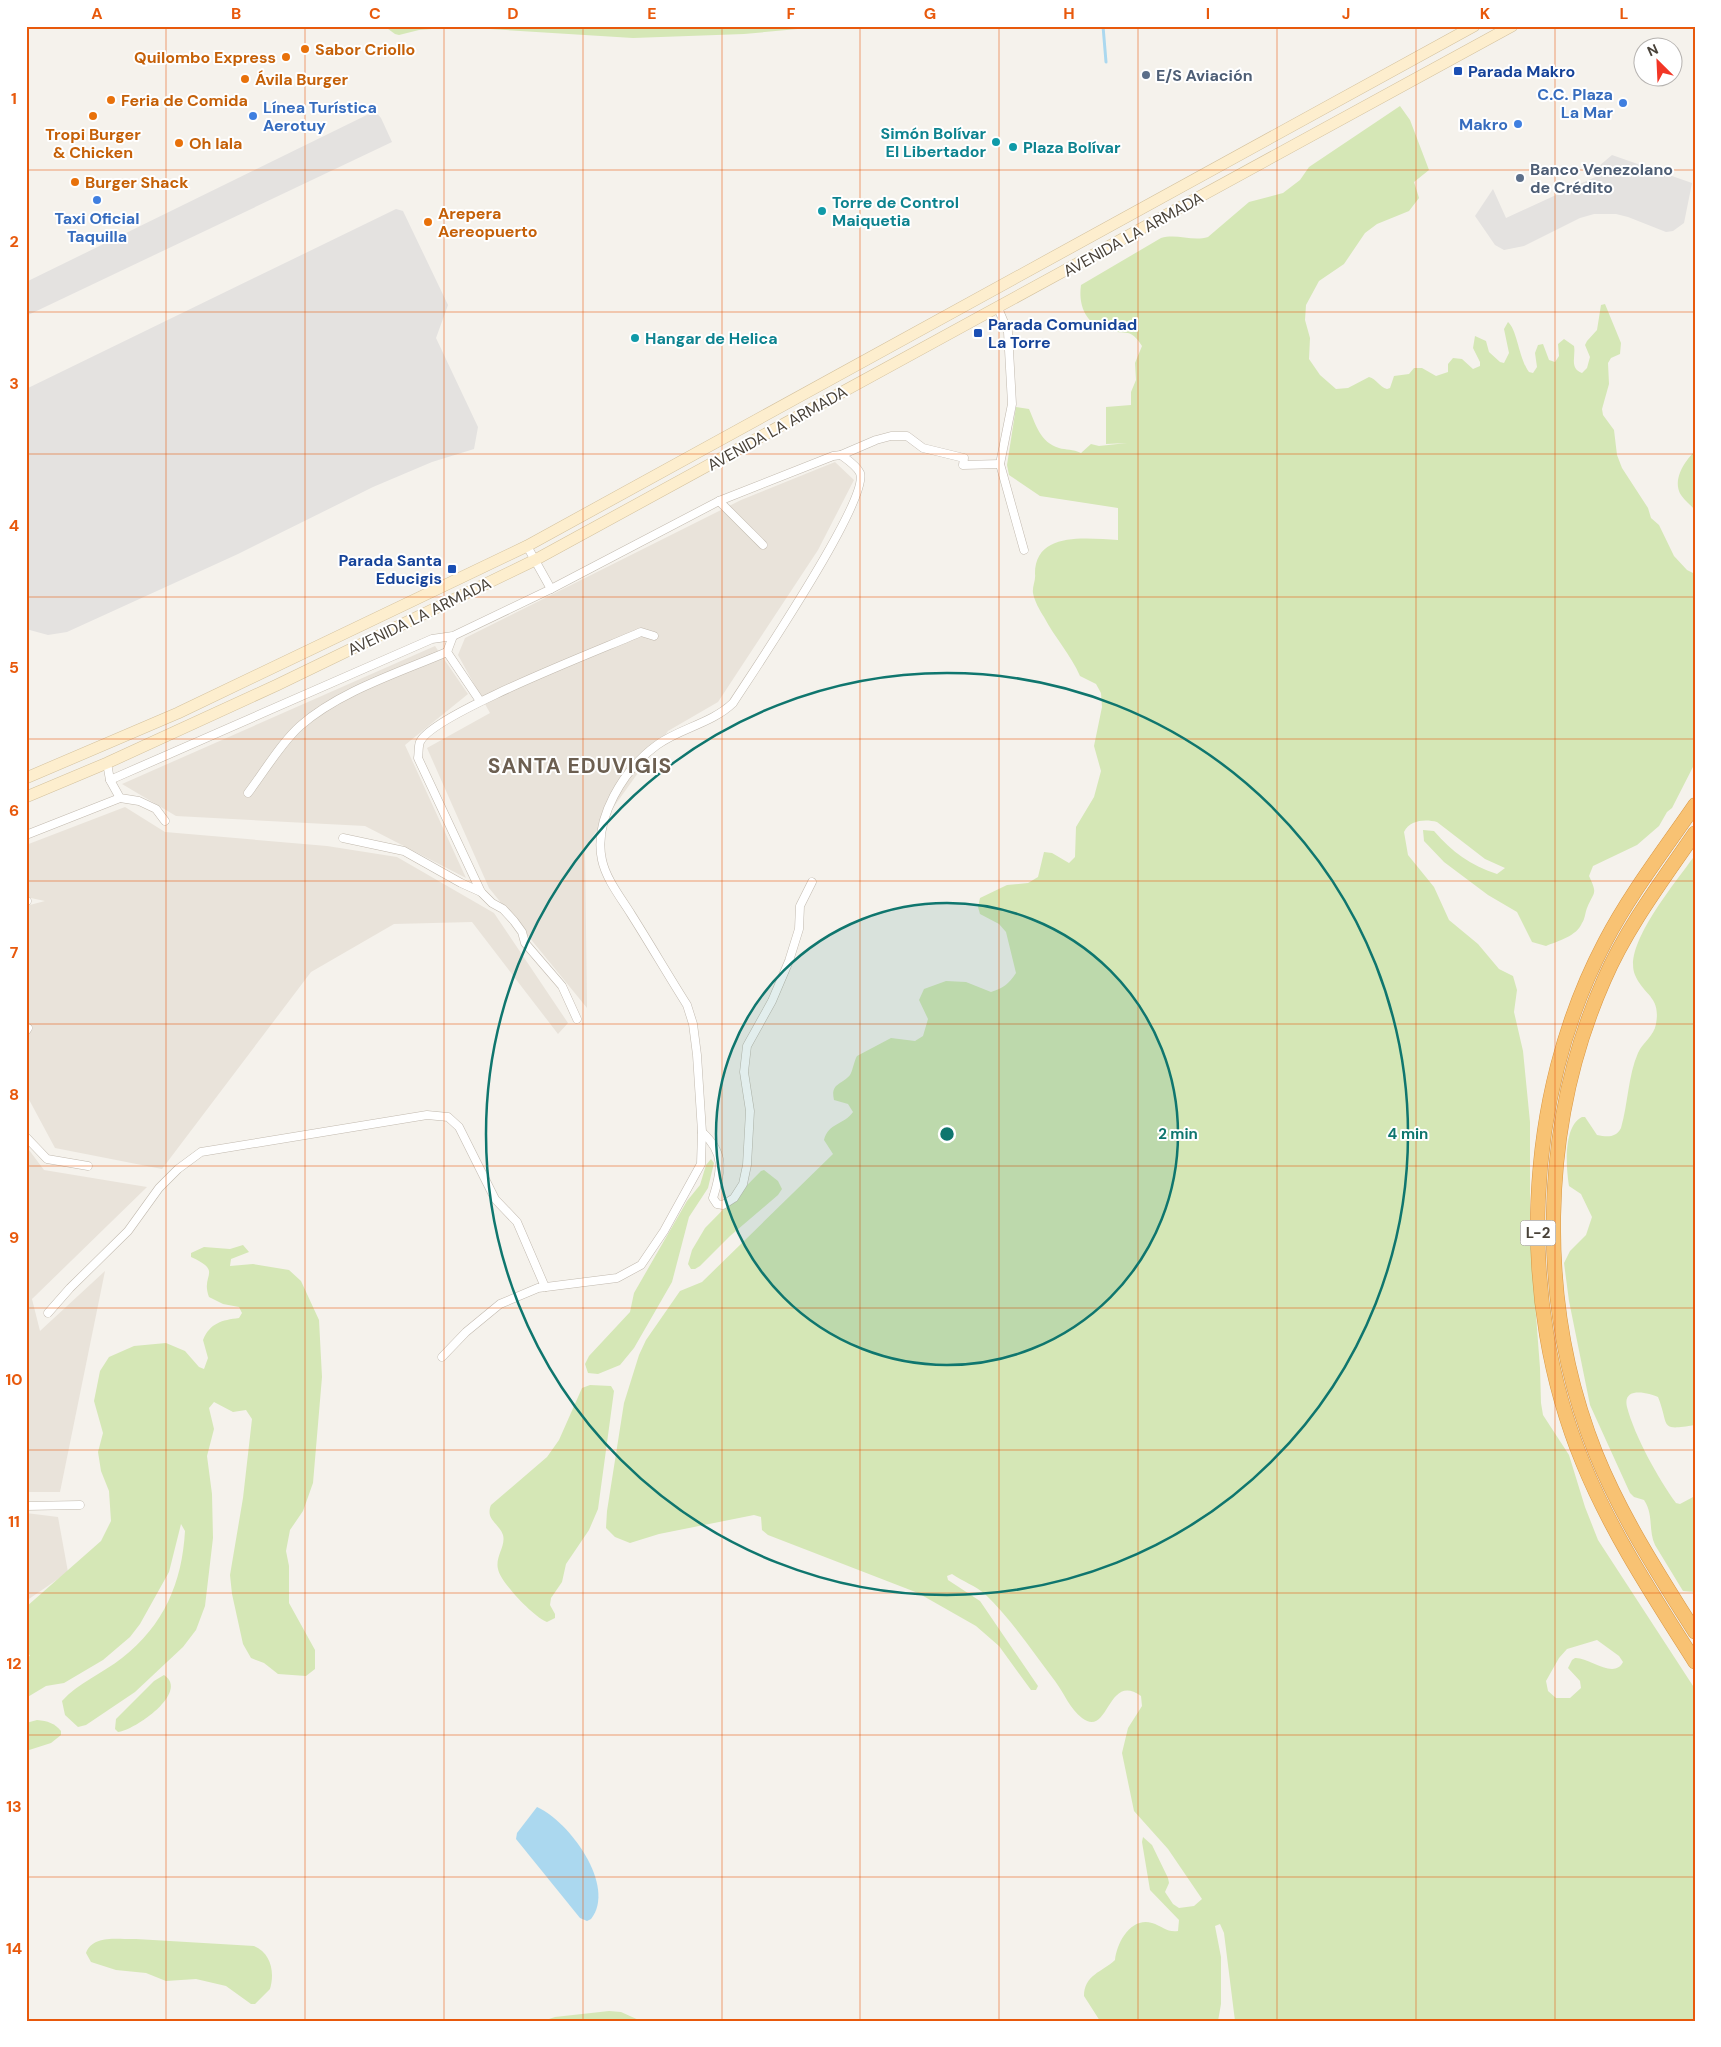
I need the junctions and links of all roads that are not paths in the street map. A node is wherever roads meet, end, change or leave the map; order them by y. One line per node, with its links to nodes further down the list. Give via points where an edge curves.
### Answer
1 (1474, 26): 8 (main road, AVENIDA LA ARMADA)
2 (1512, 26): 3 (main road, AVENIDA LA ARMADA)
3 (998, 308): 5 (street, via 1008,332 1012,404); 10 (main road, AVENIDA LA ARMADA)
4 (841, 455): 5 (street, via 876,440 907,436 923,448 964,458 963,465); 6 (street); 30 (street, via 860,473 861,483 828,553 733,703 713,718 658,744 640,760 610,806 601,834 602,861 613,885 687,1005 693,1024)
5 (1000, 464): 9 (street)
6 (719, 501): 7 (street); 11 (street)
7 (763, 545)
8 (527, 546): 10 (street); 17 (main road, AVENIDA LA ARMADA, via 178,713)
9 (1024, 550)
10 (535, 560): 11 (street); 16 (main road, AVENIDA LA ARMADA)
11 (551, 589): 12 (street)
12 (453, 636): 14 (street); 18 (street, via 432,639)
13 (654, 636): 15 (street, via 641,632)
14 (447, 652): 15 (street); 19 (street, via 353,693 314,715 298,728)
15 (480, 701): 28 (street, via 426,736 420,742 418,758)
16 (107, 764): 18 (street); 20 (main road, AVENIDA LA ARMADA)
17 (26, 778)
18 (110, 780): 21 (street)
19 (248, 793)
20 (26, 797)
21 (120, 798): 23 (street, via 139,801 156,809); 25 (street)
22 (1695, 805): 39 (highway, L-2, via 1623,910 1576,1007 1550,1097 1538,1214 1545,1322 1573,1437 1615,1531)
23 (165, 821)
24 (1695, 833): 38 (highway, L-2, via 1637,918 1615,957 1591,1012 1565,1100 1554,1214 1556,1281 1564,1342 1588,1432 1628,1524)
25 (26, 835)
26 (343, 838): 28 (street, via 404,851)
27 (812, 882): 30 (street, via 800,906 799,929 789,961 747,1046 744,1072 750,1111 747,1165 743,1184 734,1198 723,1205 717,1204 713,1198 720,1172 717,1149)
28 (481, 892): 29 (street, via 514,921 525,944 562,986)
29 (577, 1019)
30 (702, 1132): 33 (street, via 701,1164 664,1231 640,1264 617,1278)
31 (26, 1137): 32 (street, via 47,1159)
32 (88, 1166)
33 (545, 1287): 34 (street, via 517,1222 495,1200 459,1127 448,1117 427,1115 201,1152 159,1188 128,1231); 35 (street, via 500,1304)
34 (48, 1313)
35 (442, 1357)
36 (80, 1505): 37 (street)
37 (26, 1506)
38 (1695, 1632)
39 (1695, 1662)

